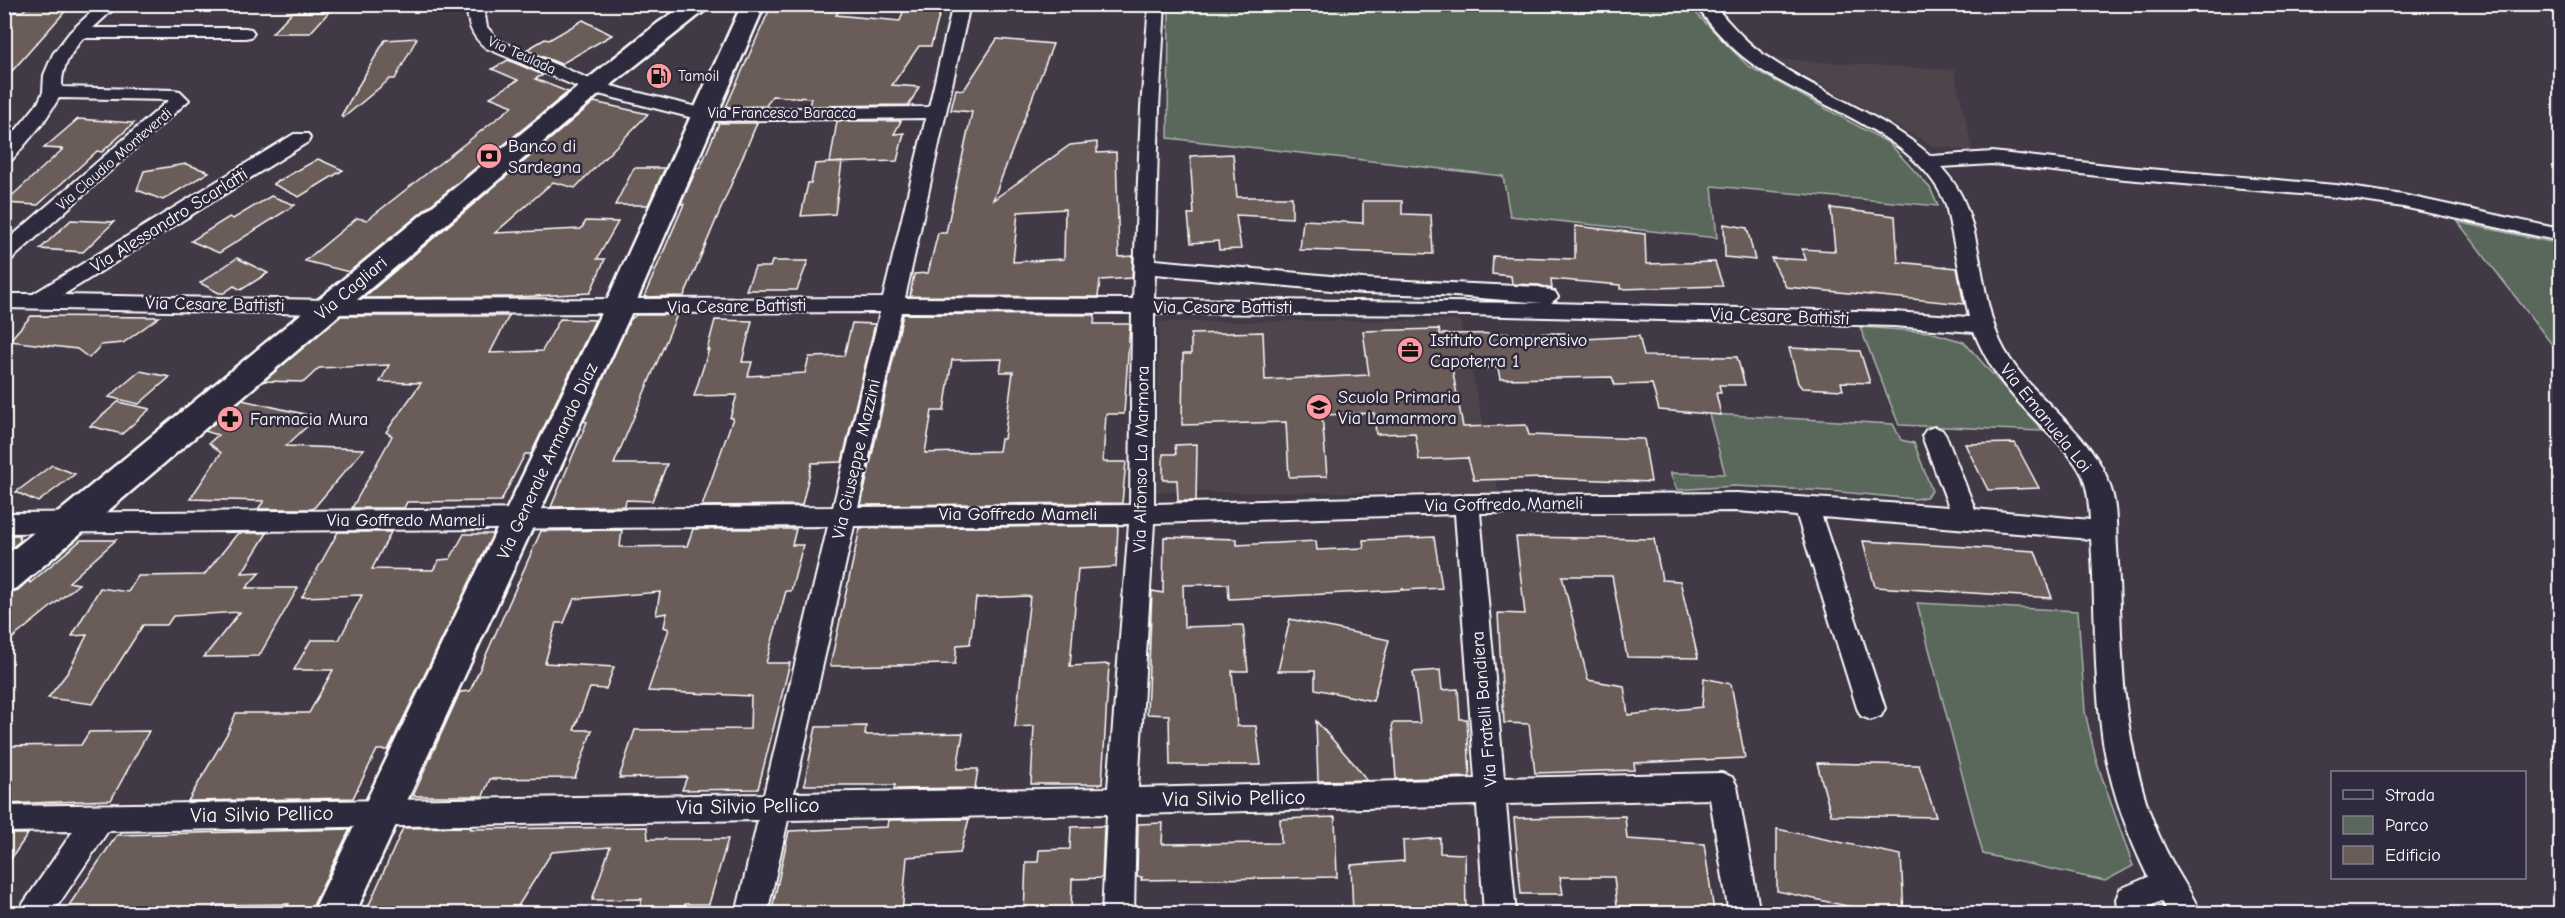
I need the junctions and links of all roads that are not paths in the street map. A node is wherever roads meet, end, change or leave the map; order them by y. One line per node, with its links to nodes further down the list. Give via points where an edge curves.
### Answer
1 (111, 4): 8 (street)
2 (475, 4): 10 (street, Via Teulada, via 475,21 481,37)
3 (702, 4): 10 (street, Via Cagliari)
4 (754, 4): 13 (street, Via Generale Armando Diaz)
5 (962, 4): 12 (street, Via Giuseppe Mazzini)
6 (1157, 4): 19 (street, Via Alfonso La Marmora)
7 (1702, 4): 16 (street, Via Emanuela Loi, via 1765,65 1888,134)
8 (80, 33): 9 (street); 11 (street, via 53,75)
9 (245, 33)
10 (593, 87): 13 (street, Via Francesco Baracca); 24 (street, Via Cagliari)
11 (53, 92): 15 (street, via 37,119); 18 (street, Via Claudio Monteverdi, via 174,95 180,100)
12 (938, 112): 13 (street, Via Francesco Baracca); 23 (street, Via Giuseppe Mazzini)
13 (705, 115): 25 (street, Via Generale Armando Diaz)
14 (301, 138): 22 (street, Via Alessandro Scarlatti)
15 (4, 157)
16 (1928, 162): 17 (street, via 1992,158 2336,192 2403,201); 27 (street, Via Emanuela Loi, via 1957,207)
17 (2560, 235)
18 (4, 255)
19 (1144, 266): 20 (street, Via Cesare Battisti); 26 (street, Via Alfonso La Marmora)
20 (1470, 299): 26 (street, Via Cesare Battisti); 27 (street, Via Cesare Battisti, via 1577,311 1893,319)
21 (4, 301): 22 (street, Via Cesare Battisti)
22 (38, 301): 24 (street, Via Cesare Battisti)
23 (892, 305): 25 (street, Via Cesare Battisti); 26 (street, Via Cesare Battisti); 32 (street, Via Giuseppe Mazzini)
24 (329, 307): 25 (street, Via Cesare Battisti); 36 (street, Via Cagliari)
25 (619, 307): 34 (street, Via Generale Armando Diaz)
26 (1143, 307): 31 (street, Via Alfonso La Marmora)
27 (1983, 326): 37 (street, Via Emanuela Loi, via 1996,355 2022,393 2085,461 2099,488)
28 (1934, 436): 33 (street)
29 (1467, 504): 30 (street, Via Goffredo Mameli, via 1737,502); 31 (street, Via Goffredo Mameli); 40 (street, Via Fratelli Bandiera)
30 (1809, 507): 33 (street, Via Goffredo Mameli); 39 (street, via 1810,522)
31 (1142, 514): 32 (street, Via Goffredo Mameli); 41 (street, Via Alfonso La Marmora)
32 (842, 515): 34 (street, Via Goffredo Mameli); 42 (street, Via Giuseppe Mazzini)
33 (1966, 518): 37 (street, Via Goffredo Mameli)
34 (519, 519): 36 (street, Via Goffredo Mameli); 43 (street, Via Generale Armando Diaz)
35 (4, 523): 36 (street, Via Goffredo Mameli)
36 (70, 523): 38 (street, Via Cagliari)
37 (2103, 531): 46 (street, Via Emanuela Loi, via 2109,684 2120,765 2139,824)
38 (4, 578)
39 (1871, 708)
40 (1491, 791): 41 (street, Via Silvio Pellico); 51 (street, Via Fratelli Bandiera); 52 (street, Via Silvio Pellico, via 1722,786)
41 (1122, 801): 42 (street, Via Silvio Pellico); 50 (street, Via Alfonso La Marmora)
42 (774, 806): 43 (street, Via Silvio Pellico); 49 (street, Via Giuseppe Mazzini)
43 (381, 812): 44 (street, Via Silvio Pellico); 48 (street, Via Generale Armando Diaz)
44 (100, 817): 45 (street, Via Silvio Pellico); 47 (street)
45 (4, 819)
46 (2166, 884): 53 (street, via 2131,899); 54 (street, Via Emanuela Loi)
47 (34, 914)
48 (333, 914)
49 (751, 914)
50 (1118, 914)
51 (1500, 914)
52 (1745, 914)
53 (2134, 914)
54 (2186, 914)

